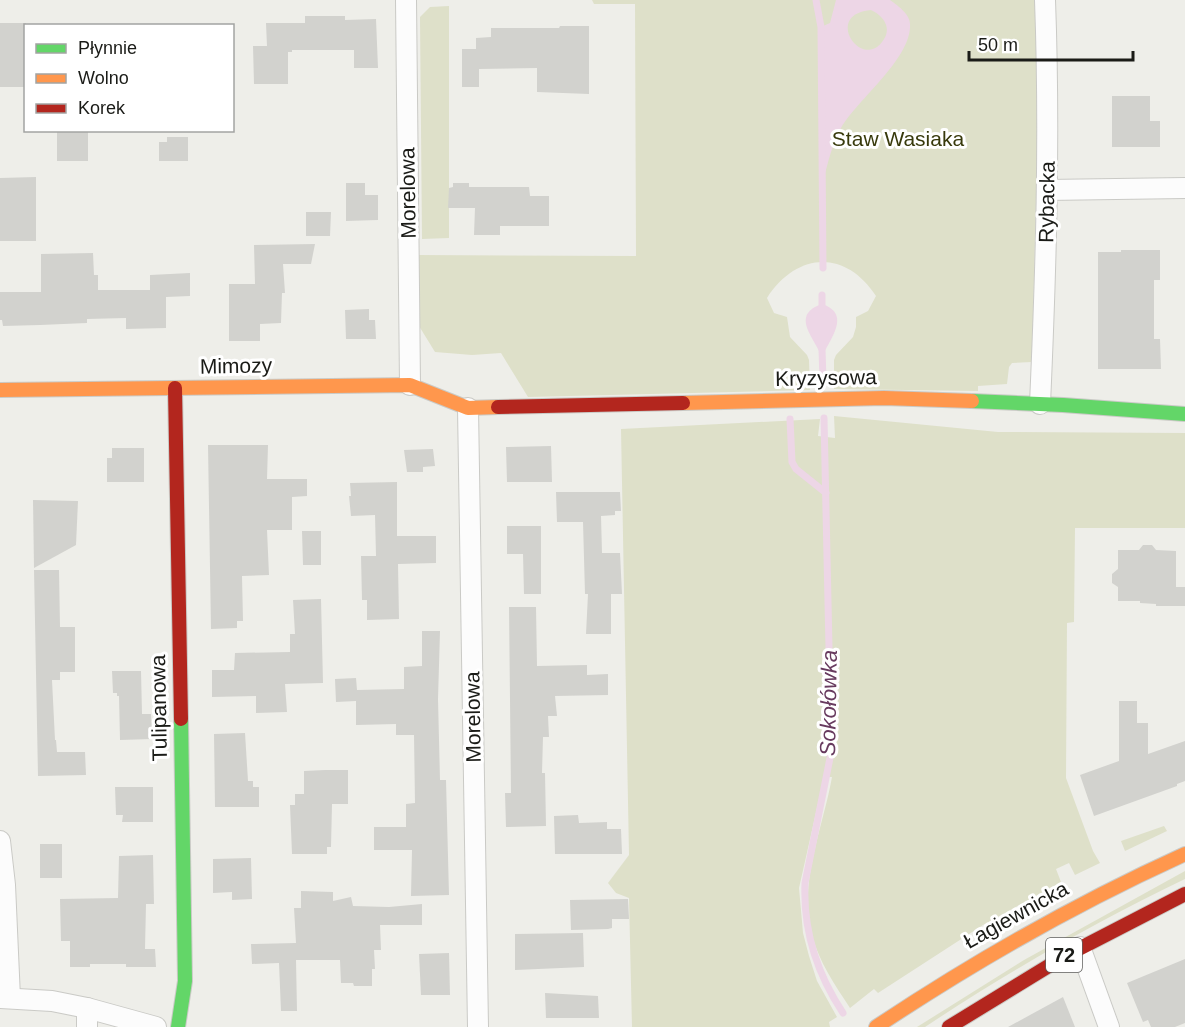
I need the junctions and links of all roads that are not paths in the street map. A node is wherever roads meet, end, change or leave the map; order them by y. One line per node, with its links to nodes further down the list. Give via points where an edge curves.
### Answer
1 (406, 0): 5 (street, Morelowa)
2 (1045, 0): 4 (street, Rybacka)
3 (1185, 188): 4 (street)
4 (1047, 190): 8 (street, Rybacka)
5 (410, 385): 6 (street, Mimozy); 9 (street, Mimozy)
6 (175, 388): 7 (street, Mimozy); 18 (street, Tulipanowa, via 185,981)
7 (0, 390)
8 (1041, 404): 9 (street, Kryzysowa, via 838,397); 10 (street, Kryzysowa)
9 (468, 408): 19 (street, Morelowa)
10 (1185, 414)
11 (0, 841): 15 (street, via 5,885)
12 (1185, 854): 20 (street, Łagiewnicka / 72, via 1034,928)
13 (1185, 894): 14 (street, 72)
14 (1080, 947): 21 (street, 72); 22 (street)
15 (5, 998): 16 (street, via 52,1001)
16 (87, 1017): 17 (street)
17 (156, 1027)
18 (178, 1027)
19 (478, 1027)
20 (876, 1027)
21 (949, 1027)
22 (1109, 1027)

